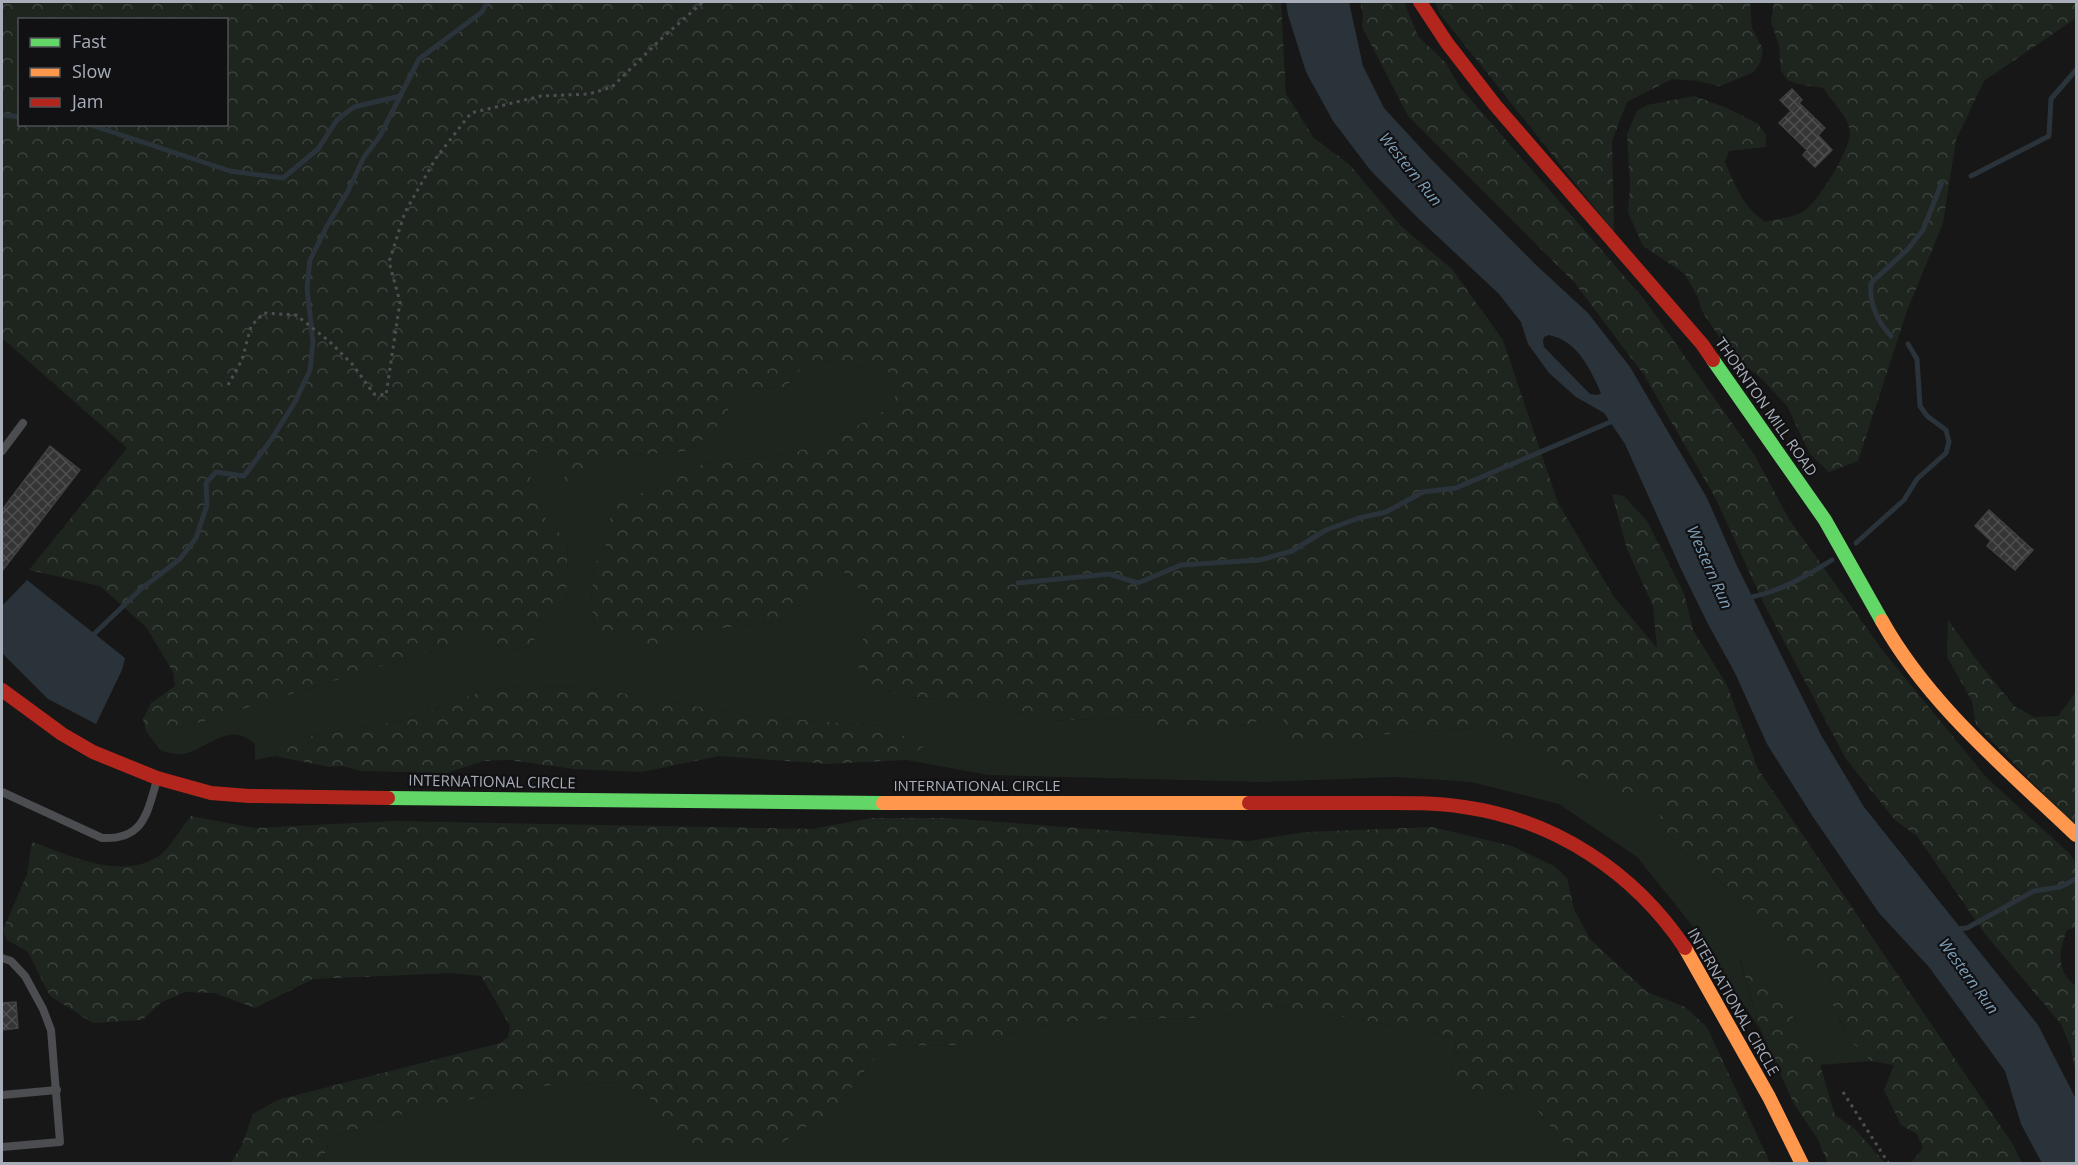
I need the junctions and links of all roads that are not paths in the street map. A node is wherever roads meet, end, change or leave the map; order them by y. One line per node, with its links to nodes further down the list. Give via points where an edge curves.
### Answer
1 (1420, 2): 7 (street, THORNTON MILL ROAD, via 1495,105 1702,344 1825,520 1890,636 1923,681 1957,722)
2 (23, 423): 3 (lane)
3 (2, 451)
4 (2, 690): 5 (street, INTERNATIONAL CIRCLE, via 93,752)
5 (157, 778): 6 (lane, via 143,822 132,833 116,839 102,838); 12 (street, INTERNATIONAL CIRCLE, via 211,793 249,796 1397,803 1443,805 1503,815 1565,838 1592,854 1647,900 1704,980)
6 (2, 792)
7 (2076, 835)
8 (2, 958): 9 (lane, via 17,966 43,1009 51,1030)
9 (57, 1090): 10 (lane); 11 (lane, via 60,1142)
10 (2, 1095)
11 (2, 1148)
12 (1802, 1164)

